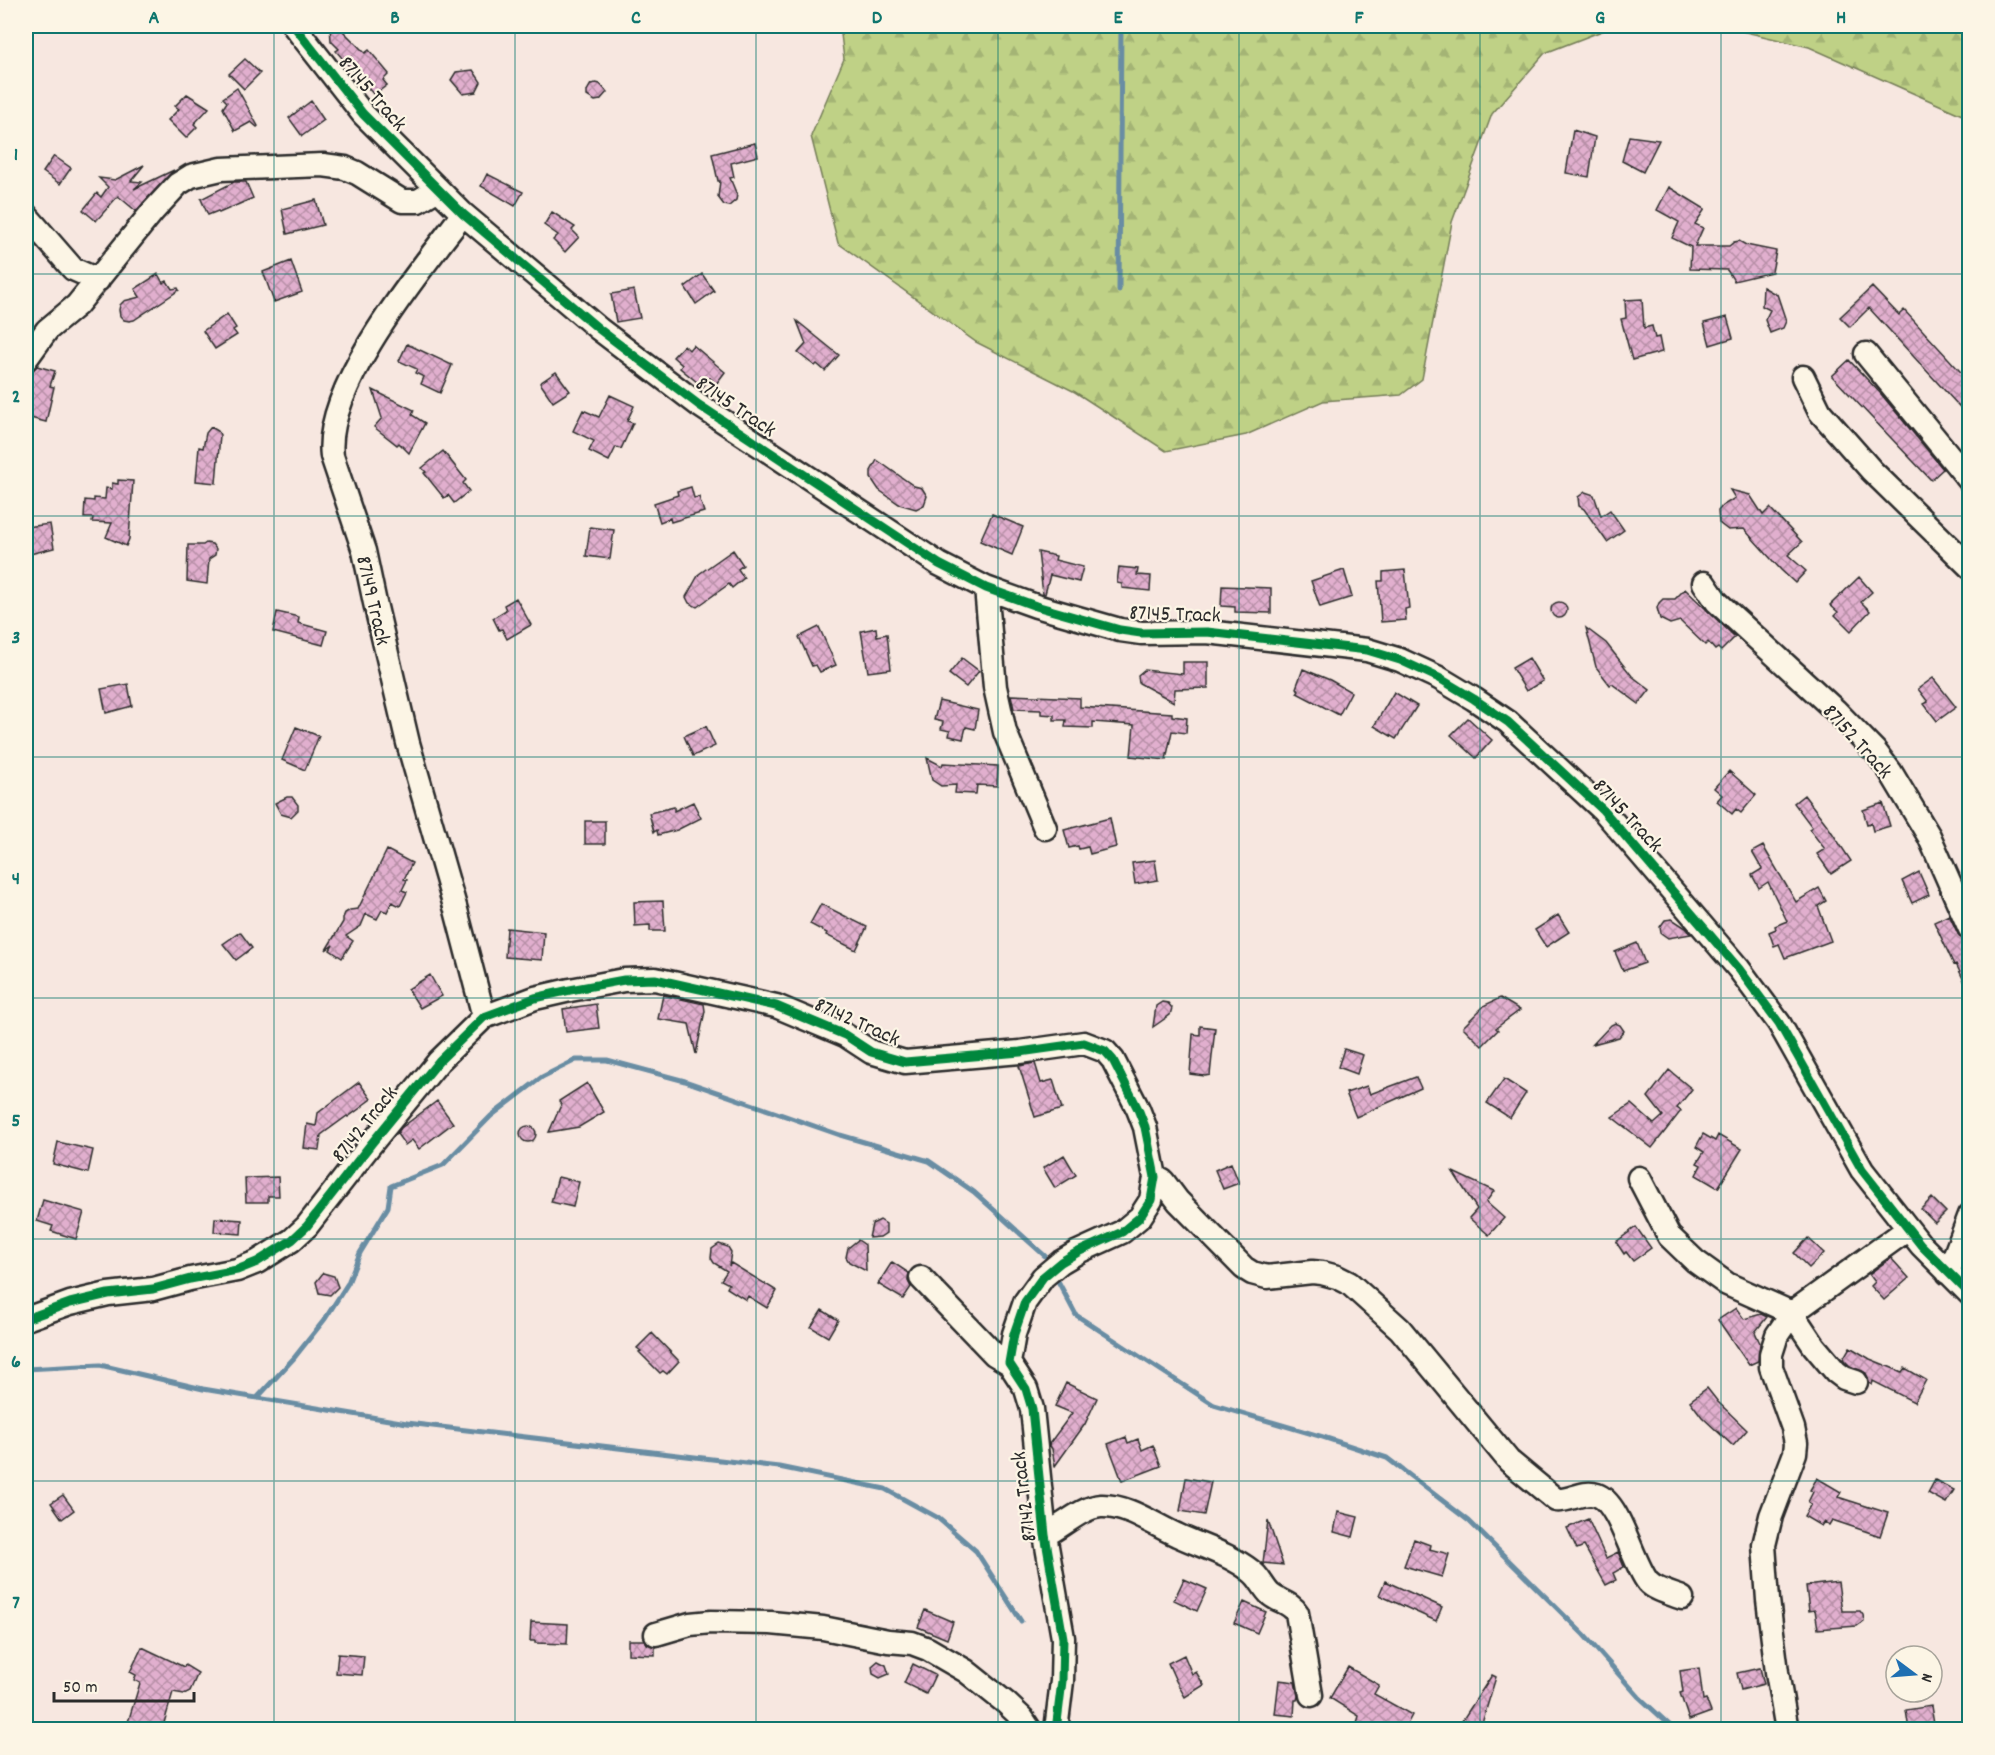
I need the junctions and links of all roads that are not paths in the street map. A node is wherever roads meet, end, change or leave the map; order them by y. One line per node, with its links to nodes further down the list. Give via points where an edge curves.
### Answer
1 (294, 26): 2 (street, 87145 Track, via 363,114)
2 (438, 189): 3 (street, 87145 Track); 5 (street, via 418,201 402,201 357,173 323,165 202,172 178,184)
3 (463, 214): 12 (street, 87145 Track, via 599,329 699,405 939,564); 15 (street, 87149 Track, via 383,320 344,396 331,447 364,551 408,743)
4 (26, 215): 5 (street, via 73,269)
5 (98, 280): 7 (street, via 77,305 47,330)
6 (1866, 354): 9 (street)
7 (26, 359)
8 (1803, 376): 10 (street, via 1820,412 1872,471)
9 (1970, 481)
10 (1970, 567)
11 (1704, 583): 14 (street, 87152 Track, via 1717,602 1836,710 1875,751 1929,836)
12 (986, 588): 13 (street, via 995,687 1005,732); 19 (street, 87145 Track, via 1120,630 1208,632 1367,650 1439,678 1483,704 1508,722 1603,810 1739,969 1779,1023 1862,1170)
13 (1045, 828)
14 (1970, 929)
15 (484, 1017): 16 (street, 87142 Track, via 570,990 655,979 776,1006 845,1035 872,1052 905,1062 1084,1043 1105,1051 1113,1060 1145,1127); 24 (street, 87142 Track, via 439,1060 307,1226 275,1252 237,1270 153,1289 108,1294)
16 (1155, 1178): 25 (street, 87142 Track, via 1150,1200 1140,1217 1122,1232 1061,1262 1035,1287 1025,1302 1014,1334); 28 (street, via 1163,1181 1178,1201 1252,1273 1267,1277 1322,1273 1349,1283 1400,1329 1509,1461 1556,1500 1587,1494 1602,1497 1615,1512 1648,1582)
17 (1639, 1178): 23 (street, via 1668,1236 1695,1261 1727,1284)
18 (1970, 1215): 20 (street)
19 (1908, 1229): 20 (street, 87145 Track); 23 (street)
20 (1948, 1273): 22 (street, 87145 Track)
21 (921, 1278): 25 (street, via 994,1354)
22 (1970, 1294)
23 (1792, 1313): 26 (street, via 1836,1372); 33 (street, via 1773,1345 1771,1367 1793,1428 1796,1448 1764,1545 1769,1610)
24 (26, 1319)
25 (1009, 1363): 27 (street, 87142 Track, via 1026,1389 1032,1409)
26 (1856, 1382)
27 (1045, 1535): 30 (street, via 1079,1514 1104,1506 1135,1514 1249,1569 1270,1594 1297,1613); 32 (street, 87142 Track, via 1063,1638)
28 (1682, 1598)
29 (656, 1634): 31 (street, via 690,1624 771,1623 912,1643 966,1671 1006,1703)
30 (1311, 1695)
31 (1030, 1730)
32 (1056, 1730)
33 (1787, 1730)

